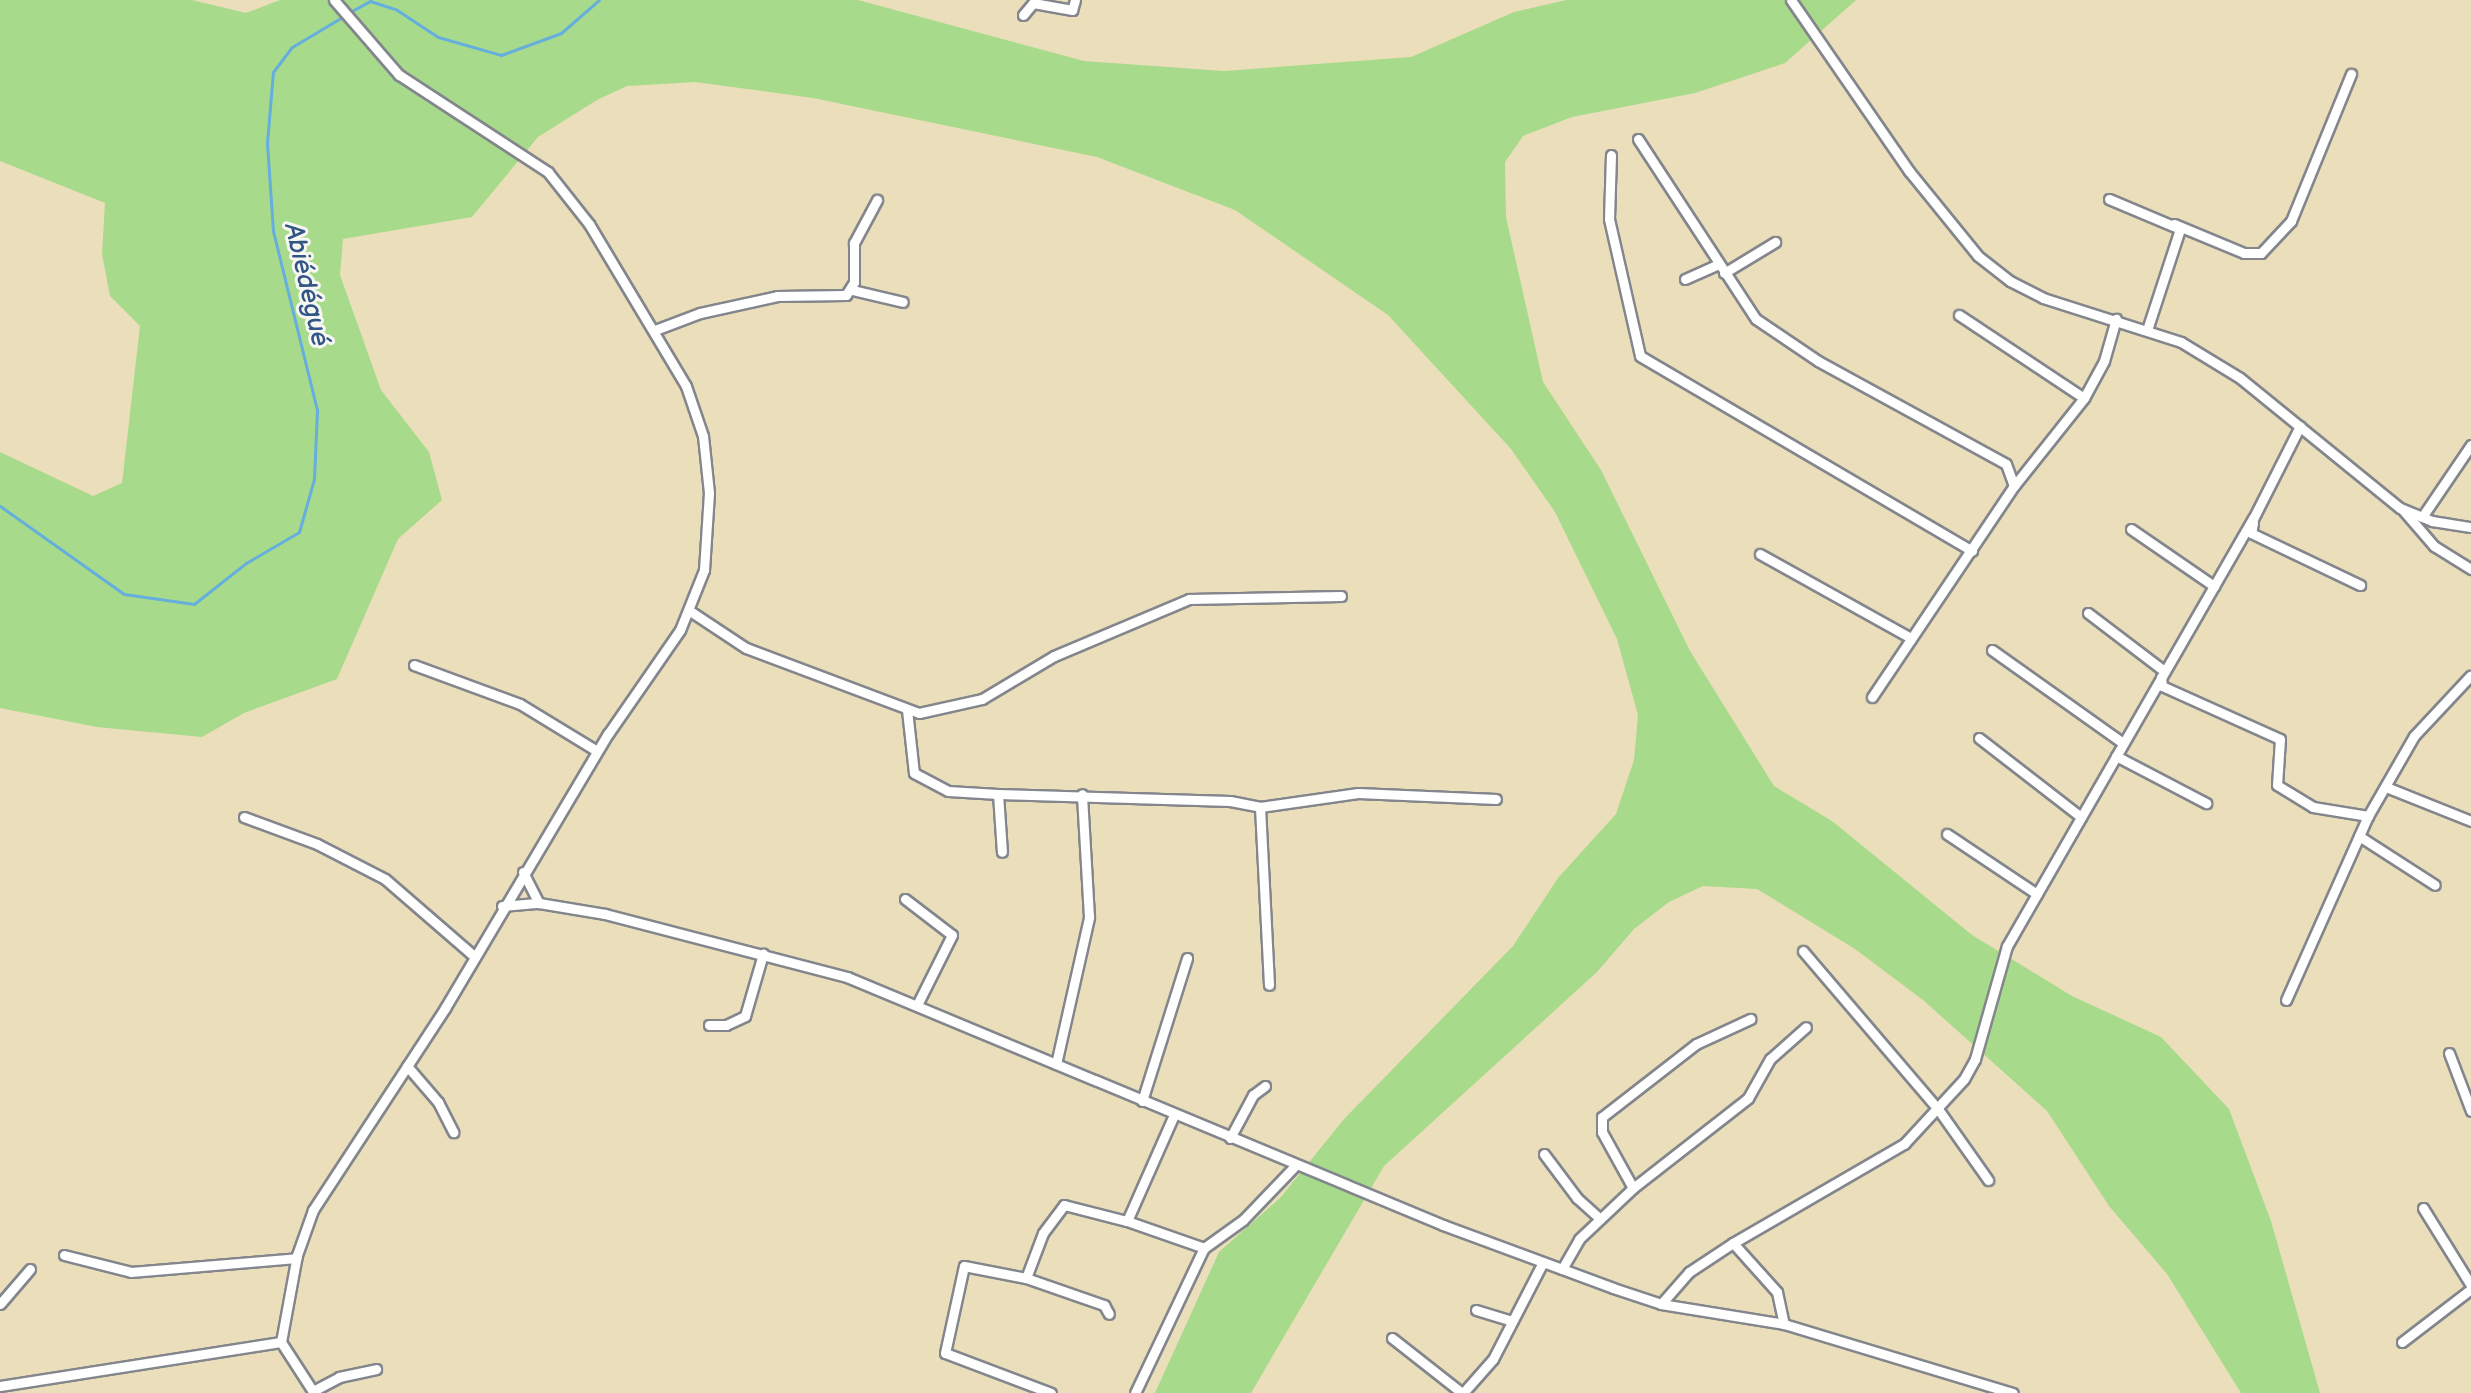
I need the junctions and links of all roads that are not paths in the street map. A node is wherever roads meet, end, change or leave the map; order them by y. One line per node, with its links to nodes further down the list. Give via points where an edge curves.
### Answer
1 (334, 0): 18 (street, via 356,31 432,100 548,172 589,224)
2 (1075, 0): 4 (street, via 1072,10 1033,3)
3 (1791, 0): 17 (street, via 1871,121 1978,256 2043,298)
4 (1023, 15)
5 (2351, 74): 10 (street, via 2291,221 2261,253 2244,253)
6 (1638, 139): 12 (street)
7 (1611, 155): 29 (street, via 1609,219 1640,356)
8 (2109, 199): 10 (street)
9 (877, 200): 14 (street, via 854,243)
10 (2174, 224): 19 (street, via 2180,236)
11 (1775, 242): 12 (street)
12 (1721, 268): 13 (street); 23 (street, via 1756,319 1818,361 2006,464)
13 (1685, 279)
14 (852, 290): 15 (street); 18 (street, via 837,298 777,296 700,313)
15 (903, 302)
16 (1959, 315): 20 (street)
17 (2116, 319): 19 (street); 20 (street, via 2104,361)
18 (655, 330): 35 (street, via 686,386 703,436 709,493 704,570)
19 (2147, 330): 21 (street, via 2181,342 2240,378)
20 (2084, 398): 23 (street)
21 (2300, 426): 24 (street); 26 (street)
22 (2471, 445): 25 (street)
23 (2014, 486): 29 (street)
24 (2400, 508): 25 (street); 31 (street, via 2434,546)
25 (2422, 517): 27 (street)
26 (2253, 519): 32 (street, via 2251,533); 33 (street)
27 (2471, 527)
28 (2131, 529): 33 (street)
29 (1972, 551): 37 (street)
30 (1760, 554): 37 (street)
31 (2471, 569)
32 (2360, 585)
33 (2214, 586): 40 (street)
34 (1341, 596): 43 (street, via 1189,599 1054,656 982,699 919,713)
35 (690, 611): 43 (street, via 746,648); 46 (street)
36 (2088, 613): 40 (street)
37 (1911, 638): 42 (street)
38 (1992, 650): 45 (street)
39 (414, 665): 46 (street, via 520,704)
40 (2163, 674): 45 (street); 54 (street, via 2162,686 2280,739 2277,785 2313,807)
41 (2471, 675): 48 (street, via 2414,736)
42 (1872, 697)
43 (907, 710): 49 (street, via 907,749 922,781 948,791)
44 (1979, 738): 56 (street)
45 (2123, 743): 47 (street)
46 (597, 751): 61 (street)
47 (2116, 756): 52 (street); 56 (street)
48 (2386, 787): 54 (street); 57 (street)
49 (998, 794): 50 (street); 60 (street)
50 (1082, 794): 53 (street); 78 (street, via 1089,917)
51 (1496, 799): 53 (street, via 1358,793)
52 (2206, 803)
53 (1260, 807): 71 (street)
54 (2368, 816): 59 (street)
55 (244, 817): 69 (street, via 317,844 385,879)
56 (2081, 817): 63 (street)
57 (2471, 821)
58 (1947, 834): 63 (street)
59 (2359, 836): 62 (street); 72 (street)
60 (1002, 852)
61 (523, 872): 65 (street); 66 (street)
62 (2435, 885)
63 (2037, 894): 82 (street, via 2007,946 1975,1059)
64 (905, 899): 73 (street, via 952,935)
65 (539, 903): 66 (street); 68 (street)
66 (502, 906): 69 (street)
67 (1803, 951): 82 (street)
68 (763, 954): 73 (street); 75 (street, via 745,1016 726,1025)
69 (474, 956): 79 (street)
70 (1187, 958): 81 (street)
71 (1269, 985)
72 (2286, 1000)
73 (918, 1003): 78 (street)
74 (1750, 1019): 90 (street, via 1696,1044 1605,1113 1602,1132)
75 (709, 1025)
76 (1806, 1027): 90 (street, via 1770,1059 1748,1098)
77 (2449, 1053): 83 (street)
78 (1056, 1064): 81 (street)
79 (407, 1066): 85 (street, via 438,1102); 97 (street, via 340,1163 313,1210)
80 (1265, 1086): 86 (street, via 1253,1095)
81 (1142, 1101): 84 (street)
82 (1938, 1109): 89 (street); 94 (street, via 1904,1144)
83 (2471, 1111)
84 (1174, 1115): 86 (street); 93 (street)
85 (453, 1132)
86 (1230, 1138): 88 (street)
87 (1544, 1154): 92 (street)
88 (1296, 1165): 95 (street, via 1243,1220); 98 (street)
89 (1988, 1180)
90 (1633, 1188): 92 (street)
91 (2423, 1208): 102 (street)
92 (1600, 1219): 100 (street, via 1570,1250)
93 (1127, 1221): 95 (street); 101 (street, via 1064,1205 1043,1233)
94 (1733, 1243): 104 (street, via 1689,1272); 108 (street, via 1777,1292)
95 (1204, 1248): 116 (street)
96 (64, 1255): 97 (street, via 131,1272)
97 (296, 1258): 110 (street)
98 (1543, 1262): 100 (street); 107 (street)
99 (30, 1269): 103 (street)
100 (1562, 1269): 104 (street)
101 (1026, 1278): 106 (street, via 1104,1305); 115 (street, via 964,1266 943,1346 953,1359)
102 (2471, 1287): 111 (street)
103 (0, 1304)
104 (1661, 1304): 108 (street)
105 (1476, 1310): 107 (street)
106 (1109, 1314)
107 (1511, 1321): 117 (street, via 1493,1359)
108 (1784, 1324): 118 (street)
109 (1392, 1338): 117 (street)
110 (281, 1342): 113 (street); 114 (street)
111 (2402, 1342)
112 (376, 1369): 114 (street, via 339,1377)
113 (0, 1386)
114 (314, 1392)
115 (1051, 1393)
116 (1135, 1393)
117 (1462, 1393)
118 (2013, 1393)

